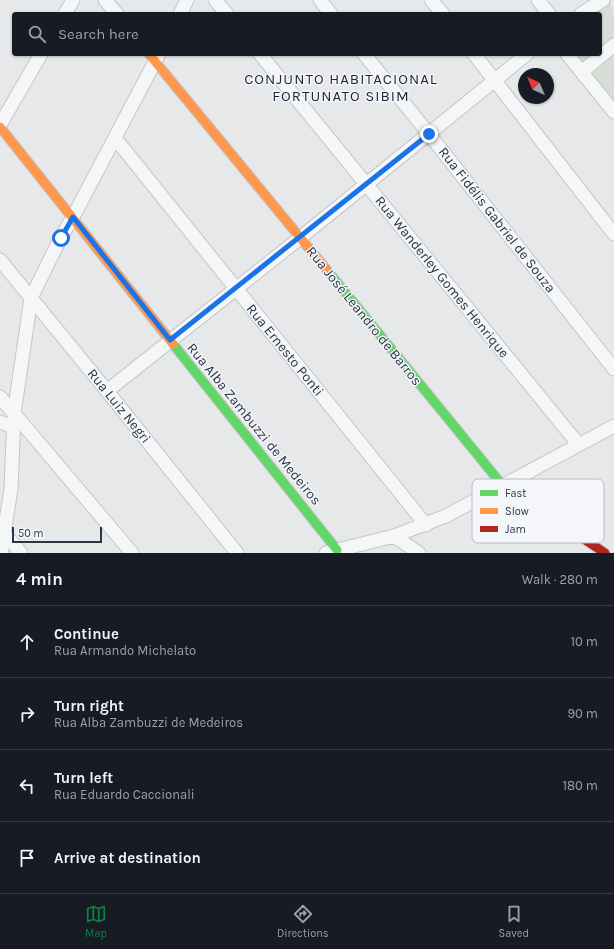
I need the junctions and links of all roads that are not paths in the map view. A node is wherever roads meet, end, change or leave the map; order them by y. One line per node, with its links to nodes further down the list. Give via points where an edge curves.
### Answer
1 (73, 0): 9 (street)
2 (105, 0): 10 (street)
3 (187, 0): 11 (street)
4 (215, 0): 12 (street)
5 (320, 0): 13 (street)
6 (432, 0): 14 (street)
7 (538, 0): 15 (street)
8 (602, 0): 16 (street)
9 (66, 12)
10 (115, 12)
11 (181, 12)
12 (225, 12)
13 (329, 12)
14 (441, 12)
15 (547, 12)
16 (583, 12)
17 (614, 45): 18 (street)
18 (602, 55)
19 (41, 56): 30 (street)
20 (154, 56): 32 (street); 36 (street, Rua José Leandro de Barros)
21 (262, 56): 33 (street, Rua Wanderley Gomes Henrique)
22 (366, 56): 31 (street, Rua Fidélis Gabriel de Souza)
23 (476, 56): 28 (street)
24 (524, 56): 28 (street)
25 (569, 56): 27 (street)
26 (601, 56): 27 (street)
27 (582, 72): 29 (street)
28 (494, 80): 31 (street); 35 (street)
29 (614, 112)
30 (0, 126): 34 (street, Rua Alba Zambuzzi de Medeiros)
31 (429, 134): 33 (street); 41 (street, Rua Fidélis Gabriel de Souza)
32 (115, 138): 34 (street); 38 (street, Rua Ernesto Ponti)
33 (366, 183): 36 (street); 47 (street, Rua Wanderley Gomes Henrique)
34 (73, 217): 39 (street); 40 (street, Rua Alba Zambuzzi de Medeiros)
35 (614, 234)
36 (300, 238): 38 (street); 48 (street, Rua José Leandro de Barros)
37 (0, 260): 39 (street, Rua Luiz Negri)
38 (236, 288): 40 (street); 51 (street, Rua Ernesto Ponti)
39 (31, 298): 42 (street, Rua Luiz Negri); 44 (street)
40 (170, 340): 42 (street); 55 (street, Rua Alba Zambuzzi de Medeiros)
41 (614, 369)
42 (107, 391): 59 (street, Rua Luiz Negri)
43 (0, 397): 44 (street)
44 (14, 420): 45 (street); 52 (street, via 10,490); 58 (street)
45 (0, 422)
46 (614, 426): 47 (street)
47 (579, 445): 49 (street)
48 (497, 479)
49 (516, 479)
50 (472, 502): 51 (street)
51 (426, 525): 53 (street)
52 (4, 533): 56 (street); 57 (street)
53 (394, 536): 55 (street); 60 (street)
54 (590, 543): 61 (street, Rua José Leandro de Barros)
55 (331, 552)
56 (1, 553)
57 (21, 553)
58 (132, 553)
59 (237, 553)
60 (418, 553)
61 (605, 553)

